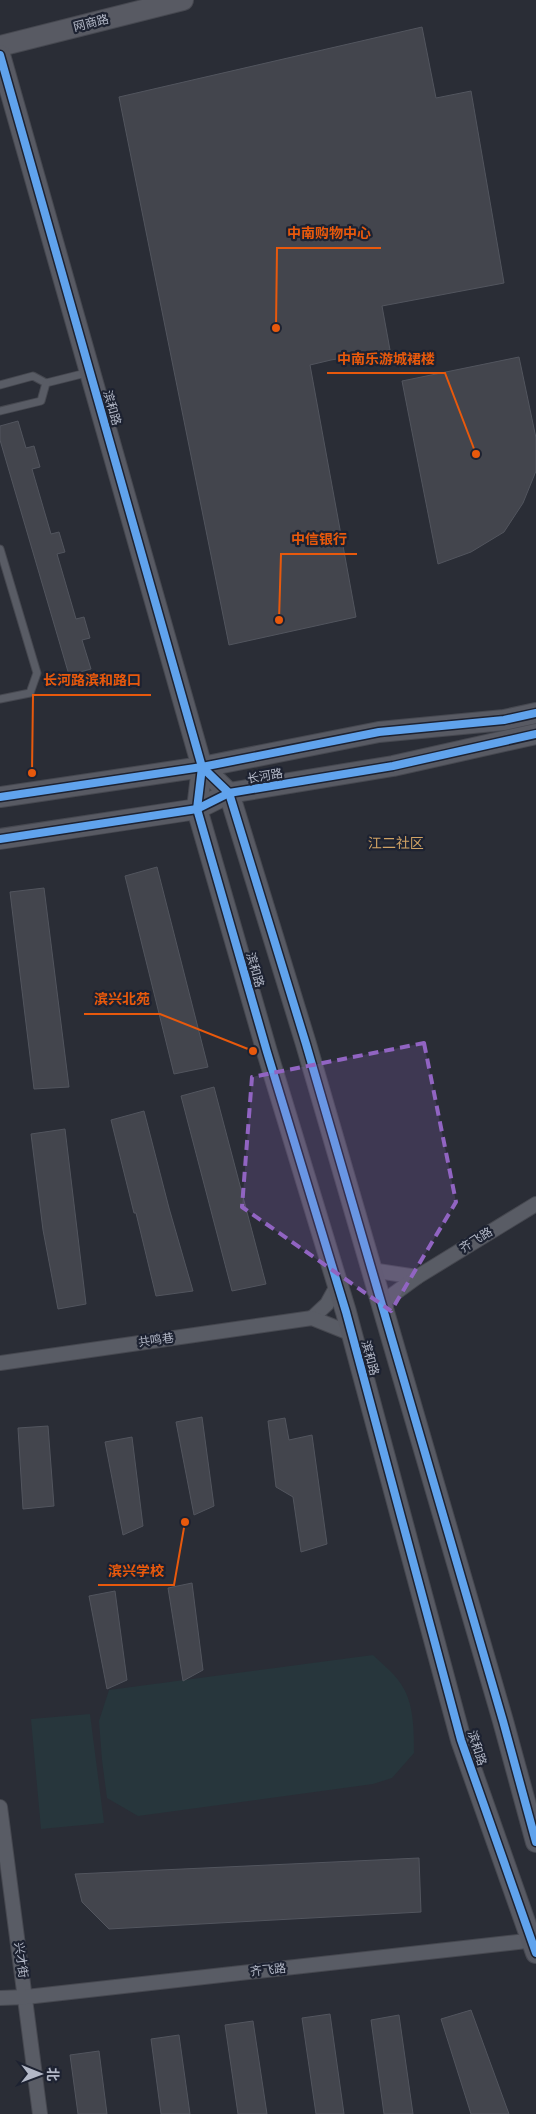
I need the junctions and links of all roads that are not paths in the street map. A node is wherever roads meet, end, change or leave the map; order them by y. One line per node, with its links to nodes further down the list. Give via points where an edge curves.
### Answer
1 (183, 0): 2 (main road, 网商路)
2 (0, 46)
3 (0, 55): 4 (main road, 滨和路)
4 (90, 372): 5 (lane); 12 (main road, 滨和路)
5 (46, 383): 6 (lane, via 33,376); 7 (lane, via 41,401)
6 (0, 385)
7 (0, 412)
8 (0, 549): 9 (lane, via 37,673 30,693)
9 (0, 699)
10 (536, 713): 12 (main road, 长河路, via 504,720 379,732)
11 (536, 734): 13 (main road, 长河路, via 393,766)
12 (202, 767): 13 (main road, 滨和路); 14 (main road, 长河路); 15 (main road, 滨和路)
13 (229, 793): 15 (main road, 长河路); 18 (main road, 滨和路)
14 (0, 797)
15 (197, 809): 16 (main road, 长河路); 20 (main road, 滨和路)
16 (0, 839)
17 (536, 1204): 19 (street, 齐飞路)
18 (371, 1270): 19 (street); 21 (main road, 滨和路)
19 (417, 1277): 21 (street, 齐飞路)
20 (338, 1284): 22 (street, via 327,1304); 23 (main road, 滨和路)
21 (380, 1304): 26 (main road, 滨和路)
22 (312, 1318): 23 (street); 24 (street, 共鸣巷)
23 (352, 1334): 27 (main road, 滨和路, via 461,1740)
24 (0, 1363)
25 (0, 1807): 28 (street, 兴才街)
26 (536, 1842)
27 (535, 1944): 28 (street, 齐飞路)
28 (26, 1997): 29 (street, 齐飞路); 30 (street, 兴才街)
29 (0, 1998)
30 (40, 2114)

